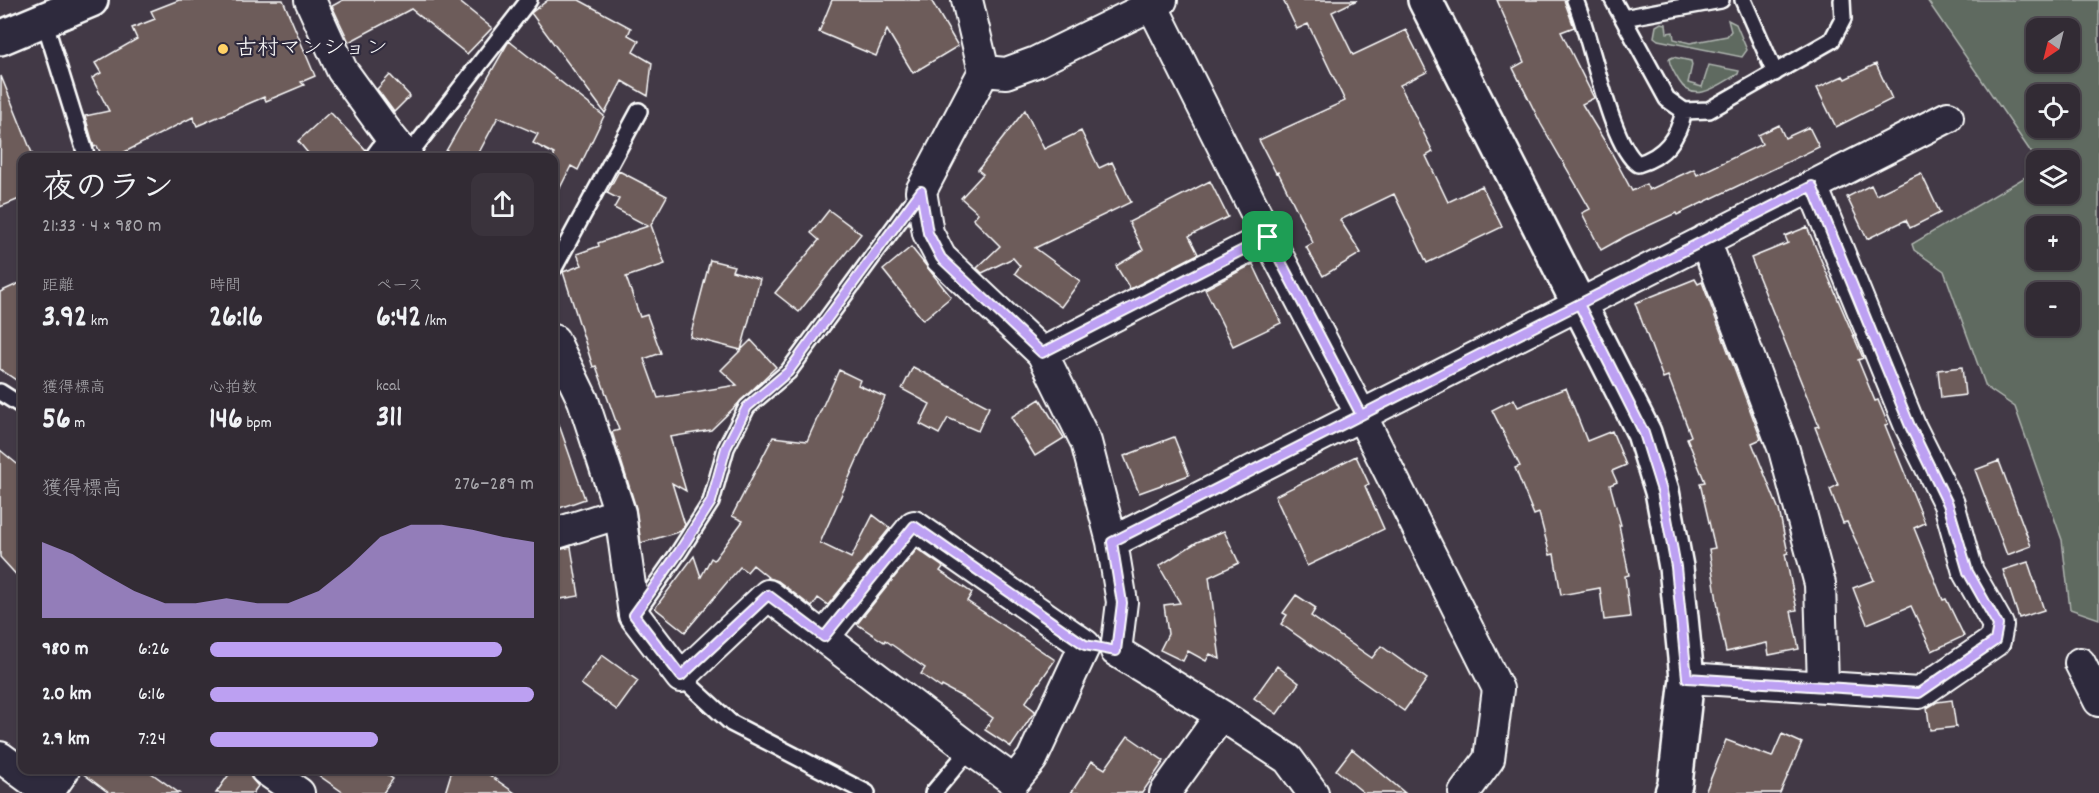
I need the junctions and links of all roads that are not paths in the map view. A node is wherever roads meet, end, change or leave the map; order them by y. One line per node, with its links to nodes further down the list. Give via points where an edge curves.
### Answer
1 (91, 0): 13 (street)
2 (310, 0): 20 (street, via 342,70)
3 (529, 0): 20 (lane)
4 (967, 0): 15 (street)
5 (1425, 0): 27 (street)
6 (1575, 0): 18 (lane, via 1621,143 1629,157 1638,164 1658,155 1676,137)
7 (1613, 0): 12 (lane)
8 (1721, 0): 12 (lane)
9 (1743, 0): 16 (lane)
10 (1842, 0): 16 (lane, via 1843,19 1832,40)
11 (1157, 2): 15 (street, via 1006,74); 24 (street)
12 (1623, 18): 18 (lane, via 1667,99)
13 (44, 20): 14 (street); 21 (lane)
14 (0, 38)
15 (984, 71): 23 (street)
16 (1775, 73): 18 (lane, via 1709,110)
17 (639, 111): 26 (lane)
18 (1684, 111)
19 (1948, 117): 22 (street)
20 (394, 152)
21 (85, 153)
22 (1812, 186): 25 (street); 43 (street, via 1910,426 1948,504 1968,572 1998,625 1995,641 1919,693)
23 (921, 191): 29 (street, via 928,233 941,258); 36 (lane, via 788,372 747,407 726,448 711,502)
24 (1268, 237): 29 (street); 32 (street)
25 (1705, 240): 27 (street); 43 (street, via 1784,450 1820,584)
26 (558, 261)
27 (1579, 304): 32 (street); 42 (street, via 1644,433 1662,491 1676,567)
28 (558, 347): 33 (street, via 583,400)
29 (1042, 353): 35 (street, via 1086,442)
30 (0, 392): 31 (lane)
31 (18, 403)
32 (1361, 415): 35 (street); 57 (street, via 1498,689 1489,759)
33 (620, 513): 34 (street); 36 (street)
34 (558, 533)
35 (1112, 542): 39 (street, via 1122,603)
36 (634, 615): 41 (street)
37 (824, 637): 38 (street, via 914,526); 41 (street, via 768,595); 46 (street)
38 (1085, 645): 39 (street); 46 (street, via 1032,759 1014,781)
39 (1116, 651): 45 (street)
40 (2080, 663): 44 (street)
41 (681, 676): 53 (lane, via 731,723)
42 (1687, 678): 43 (street); 58 (street)
43 (1823, 686)
44 (2099, 700)
45 (1221, 715): 55 (street); 56 (street, via 1288,759)
46 (970, 749): 54 (lane)
47 (0, 757): 48 (street)
48 (18, 767)
49 (29, 774): 51 (street)
50 (272, 774): 52 (street)
51 (52, 787)
52 (299, 793)
53 (867, 793)
54 (933, 793)
55 (1165, 793)
56 (1313, 793)
57 (1464, 793)
58 (1672, 793)

